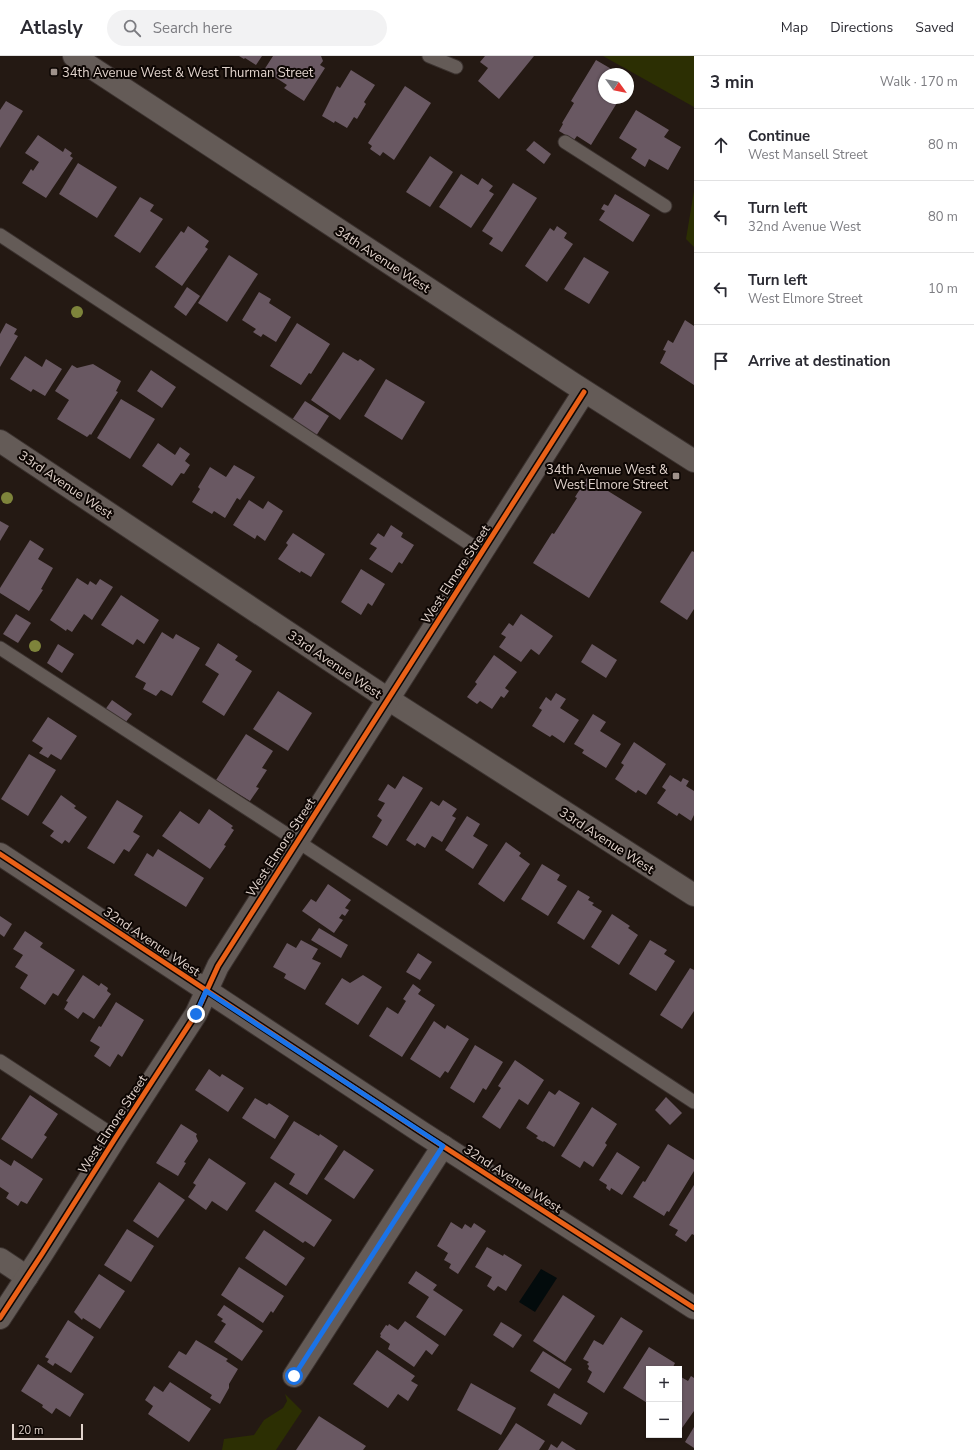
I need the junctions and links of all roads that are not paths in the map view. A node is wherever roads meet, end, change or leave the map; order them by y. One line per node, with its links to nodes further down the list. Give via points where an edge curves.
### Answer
1 (74, 56): 7 (street, 34th Avenue West)
2 (429, 56): 3 (lane)
3 (456, 67)
4 (565, 142): 5 (lane)
5 (665, 206)
6 (0, 235): 10 (lane)
7 (584, 392): 9 (street, 34th Avenue West); 10 (street, West Elmore Street)
8 (0, 441): 12 (street, 33rd Avenue West)
9 (694, 461)
10 (482, 552): 12 (street, West Elmore Street)
11 (0, 648): 13 (lane)
12 (388, 699): 13 (street, West Elmore Street); 15 (street, 33rd Avenue West)
13 (297, 841): 16 (street, West Elmore Street, via 218,966); 18 (lane)
14 (0, 854): 16 (street, 32nd Avenue West)
15 (694, 895)
16 (206, 991): 19 (street, West Elmore Street, via 196,1014); 20 (street, 32nd Avenue West)
17 (0, 1061): 19 (lane)
18 (694, 1102)
19 (116, 1138): 22 (street, West Elmore Street)
20 (443, 1146): 23 (street, 32nd Avenue West); 25 (street)
21 (0, 1259): 22 (street)
22 (28, 1277): 24 (street, West Elmore Street)
23 (694, 1308)
24 (0, 1318)
25 (294, 1376)

